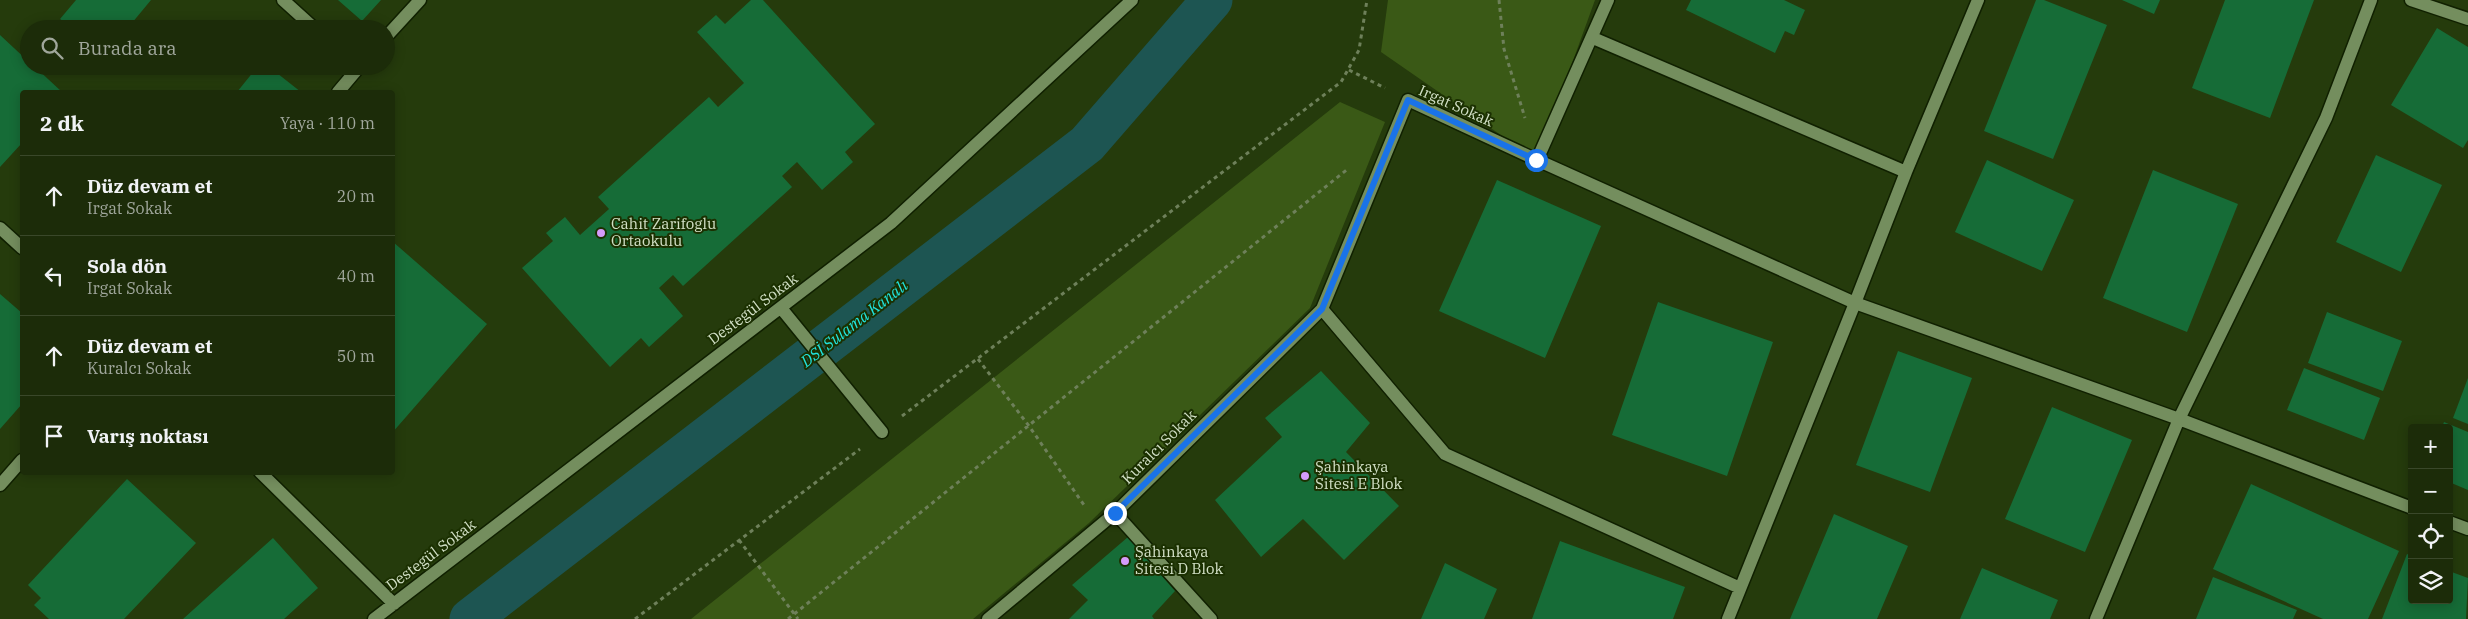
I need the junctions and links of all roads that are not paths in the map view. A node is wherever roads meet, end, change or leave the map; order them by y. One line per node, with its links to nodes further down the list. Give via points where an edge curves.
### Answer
1 (283, 0): 9 (street)
2 (420, 0): 10 (street)
3 (1132, 0): 19 (street, Destegül Sokak, via 891,223)
4 (1608, 0): 11 (street)
5 (1978, 0): 15 (street)
6 (2371, 0): 21 (street, via 2326,118)
7 (2411, 0): 8 (street)
8 (2468, 19)
9 (305, 20)
10 (395, 27)
11 (1593, 38): 14 (street); 15 (street)
12 (352, 75): 13 (street)
13 (340, 90)
14 (1536, 160): 18 (street, Irgat Sokak); 20 (street, Irgat Sokak, via 1408,100)
15 (1906, 172): 18 (street)
16 (0, 228): 17 (street)
17 (20, 246)
18 (1856, 303): 21 (street, Irgat Sokak); 30 (street)
19 (781, 308): 22 (street); 31 (street, Destegül Sokak)
20 (1322, 309): 27 (street, Kuralcı Sokak); 30 (street, via 1445,454)
21 (2179, 420): 26 (street, Irgat Sokak); 36 (street)
22 (882, 432)
23 (20, 462): 25 (street)
24 (263, 475): 31 (street)
25 (0, 485)
26 (2408, 506)
27 (1115, 513): 33 (street, Kuralcı Sokak); 34 (street)
28 (2453, 523): 29 (street)
29 (2468, 529)
30 (1740, 588): 35 (street)
31 (394, 604): 32 (street, Destegül Sokak)
32 (374, 619)
33 (988, 619)
34 (1211, 619)
35 (1728, 619)
36 (2096, 619)

